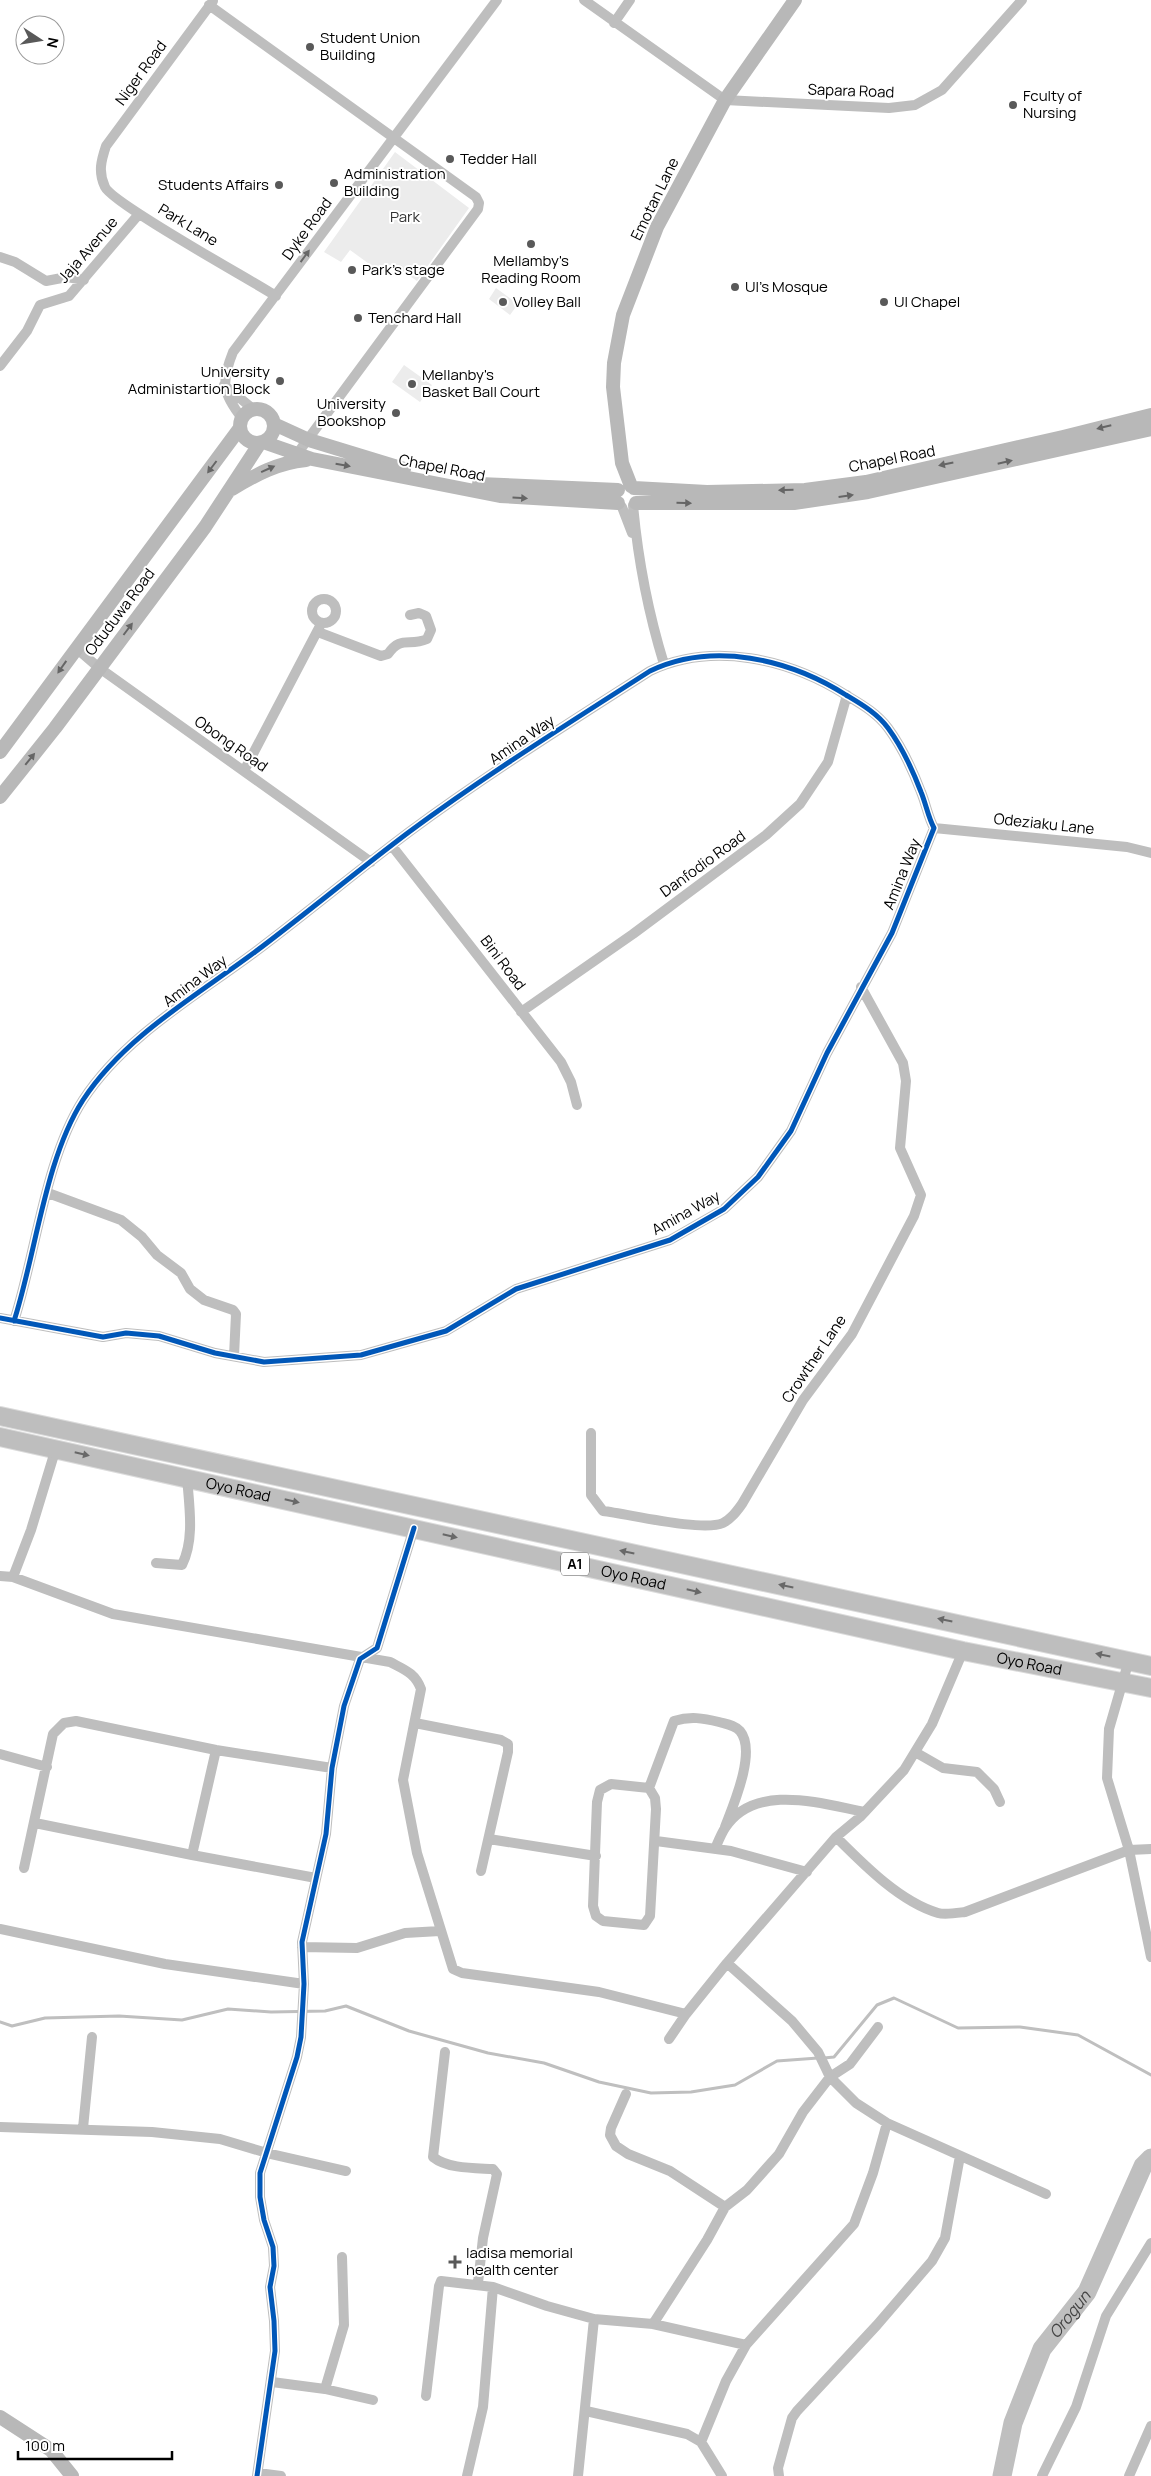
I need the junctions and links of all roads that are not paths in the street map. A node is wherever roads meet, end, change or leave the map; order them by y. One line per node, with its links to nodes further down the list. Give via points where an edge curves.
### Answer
1 (497, 0): 9 (street, Dyke Road)
2 (584, 0): 7 (street)
3 (630, 0): 7 (street)
4 (795, 0): 8 (street, Emotan Lane)
5 (1022, 0): 8 (street, Sapara Road, via 942,90 915,106 889,108)
6 (211, 2): 9 (street); 10 (street, Niger Road, via 106,146)
7 (614, 23): 8 (street)
8 (724, 100): 25 (street, Emotan Lane, via 657,227 623,315 614,379)
9 (392, 138): 14 (street, Dyke Road, one-way to 9); 20 (street, via 476,197 478,209)
10 (99, 167): 11 (street, Park Lane, via 106,189)
11 (139, 214): 13 (street, Jaja Avenue); 14 (street, Park Lane)
12 (0, 257): 13 (street, via 15,262 46,281 67,277)
13 (84, 280): 15 (street, Jaja Avenue, via 69,296 40,305 27,331)
14 (276, 296): 17 (street, Dyke Road, via 233,352 226,368 224,385 230,403)
15 (0, 366)
16 (1151, 415): 25 (street, Chapel Road, one-way to 25, via 1064,438 857,483 805,490)
17 (245, 418): 18 (street, via 265,410 272,416); 21 (street, via 245,438 254,443); 27 (street, Oduduwa Road, one-way to 27)
18 (274, 424): 20 (street, Chapel Road); 21 (street, via 272,435)
19 (1151, 429): 25 (street, Chapel Road, one-way to 19, via 786,503 868,492)
20 (308, 440): 22 (street); 25 (street, Chapel Road, via 402,469 468,482)
21 (261, 442): 22 (street, Chapel Road); 24 (street, Oduduwa Road)
22 (297, 454): 23 (street, Chapel Road)
23 (312, 459): 24 (street, one-way to 23, via 267,468); 25 (street, Chapel Road, one-way to 25, via 500,496)
24 (229, 490): 29 (street, Oduduwa Road, one-way to 24, via 205,527)
25 (626, 496): 28 (street, via 648,607)
26 (410, 615): 32 (street, via 419,613 426,616 431,630 427,639 416,644 402,641 381,656 320,628)
27 (76, 648): 29 (street, Obong Road); 31 (street, Oduduwa Road, one-way to 31)
28 (664, 664): 30 (street, Amina Way, via 685,659 760,659 809,674); 35 (street, Amina Way, via 508,764)
29 (98, 667): 32 (street, Obong Road); 33 (street, Oduduwa Road, one-way to 29)
30 (847, 695): 34 (street, Amina Way, via 863,704 887,727 909,764); 39 (street, Danfodio Road, via 828,762 800,804 766,836)
31 (0, 752)
32 (244, 771): 37 (street, Obong Road)
33 (0, 797)
34 (934, 828): 36 (street, Odeziaku Lane, via 1127,847); 38 (street, Amina Way, via 892,933)
35 (392, 846): 37 (street, Amina Way); 39 (street, Bini Road)
36 (1151, 853)
37 (371, 862): 41 (street, Amina Way, via 128,1048 99,1078 74,1116 61,1146)
38 (861, 987): 44 (street, Amina Way, via 791,1132 758,1177 724,1209 670,1240 516,1289 446,1330 361,1355 264,1362); 46 (street, Crowther Lane, via 903,1064 906,1081 900,1148 921,1195 914,1216 852,1334 803,1400 738,1511 722,1523 697,1525 603,1510 591,1496)
39 (521, 1012): 40 (street, Bini Road, via 561,1062 571,1082)
40 (577, 1106)
41 (48, 1193): 43 (street, Amina Way); 44 (street, via 121,1220 181,1273 190,1289 204,1300 233,1310 236,1314)
42 (0, 1318): 43 (street, Amina Way)
43 (14, 1321): 44 (street, Amina Way, via 103,1337 126,1333 159,1336)
44 (234, 1356)
45 (0, 1416): 56 (highway, Oyo Road / A1, one-way to 45)
46 (591, 1433)
47 (0, 1437): 48 (highway, Oyo Road / A1)
48 (56, 1448): 49 (highway, Oyo Road / A1, one-way to 49); 53 (street, via 31,1530)
49 (187, 1477): 50 (highway, Oyo Road / A1, one-way to 50); 51 (street, via 190,1517 186,1558 182,1565)
50 (414, 1528): 54 (highway, Oyo Road / A1, one-way to 54); 55 (street, via 377,1648)
51 (156, 1563)
52 (0, 1576): 53 (street)
53 (12, 1577): 55 (street, via 113,1614 300,1645)
54 (963, 1652): 58 (highway, Oyo Road / A1); 62 (street, via 932,1724)
55 (360, 1659): 60 (street, via 390,1662 416,1678 421,1689); 65 (street, via 344,1706)
56 (1129, 1660): 57 (highway, Oyo Road / A1); 58 (street)
57 (1151, 1666)
58 (1123, 1682): 59 (highway, Oyo Road / A1); 76 (street, via 1109,1728 1107,1778)
59 (1151, 1688)
60 (414, 1723): 72 (street, via 508,1744); 84 (street, via 403,1780 417,1853)
61 (216, 1750): 64 (street, via 76,1721 64,1723 53,1734); 65 (street); 77 (street)
62 (915, 1752): 67 (street, via 943,1768 977,1772 994,1789); 68 (street, via 904,1770)
63 (0, 1754): 64 (street)
64 (47, 1767): 69 (street)
65 (332, 1768): 82 (street, via 326,1834)
66 (649, 1788): 70 (street, via 674,1721 698,1717 731,1725 740,1731 744,1741 745,1768); 73 (street, via 655,1798); 78 (street, via 611,1784 600,1790)
67 (1000, 1802)
68 (865, 1812): 70 (street, via 773,1800 752,1806); 71 (street)
69 (34, 1822): 77 (street); 79 (street)
70 (725, 1827): 74 (street)
71 (836, 1837): 76 (street, via 872,1873 915,1903 939,1914 965,1912); 81 (street)
72 (489, 1838): 78 (street); 80 (street)
73 (656, 1840): 74 (street); 78 (street, via 650,1916 644,1925 603,1921 596,1916 593,1906)
74 (715, 1849): 81 (street)
75 (1151, 1849): 76 (street)
76 (1129, 1850): 86 (street)
77 (192, 1855): 82 (street)
78 (596, 1856)
79 (24, 1868)
80 (481, 1871)
81 (807, 1872): 87 (street)
82 (316, 1878): 85 (street)
83 (0, 1929): 88 (street, via 165,1964)
84 (440, 1931): 85 (street, via 405,1933 357,1948); 89 (street, via 453,1969 462,1973 599,1992)
85 (302, 1947): 88 (street)
86 (1151, 1956)
87 (727, 1963): 89 (street); 94 (street, via 800,2029 818,2052)
88 (304, 1984): 99 (street, via 297,2057)
89 (686, 2014): 92 (street)
90 (878, 2027): 94 (street, via 850,2064)
91 (92, 2037): 98 (street)
92 (669, 2039)
93 (445, 2052): 106 (street, via 433,2157 443,2163 492,2169 497,2174 483,2238)
94 (830, 2077): 96 (street, via 865,2110); 103 (street, via 803,2112 779,2154 747,2190)
95 (626, 2094): 103 (street, via 611,2128 610,2135 616,2146 670,2171)
96 (887, 2123): 100 (street); 110 (street, via 854,2224)
97 (0, 2127): 98 (street)
98 (83, 2128): 99 (street, via 220,2139)
99 (267, 2153): 101 (street); 111 (street, via 260,2173 260,2197 273,2247 270,2287 274,2336)
100 (960, 2156): 102 (street); 125 (street, via 945,2238 932,2260 878,2325 792,2418 778,2468)
101 (346, 2171)
102 (1046, 2194)
103 (725, 2207): 109 (street, via 708,2240)
104 (1151, 2243): 126 (street, via 1106,2316 1076,2407)
105 (342, 2257): 112 (street, via 344,2325)
106 (478, 2284): 107 (street); 113 (street, via 441,2280)
107 (493, 2287): 108 (street); 122 (street, via 483,2407)
108 (594, 2319): 109 (street); 115 (street)
109 (653, 2324): 110 (street)
110 (746, 2345): 118 (street, via 726,2381)
111 (272, 2382): 112 (street); 119 (street)
112 (325, 2389): 114 (street)
113 (426, 2396)
114 (373, 2400)
115 (586, 2411): 118 (street, via 665,2427); 123 (street)
116 (0, 2417): 120 (street, via 50,2450)
117 (1151, 2426): 127 (street)
118 (701, 2442): 124 (street)
119 (258, 2474): 121 (street)
120 (72, 2476)
121 (281, 2476)
122 (467, 2476)
123 (578, 2476)
124 (722, 2476)
125 (779, 2476)
126 (1042, 2476)
127 (1129, 2476)

